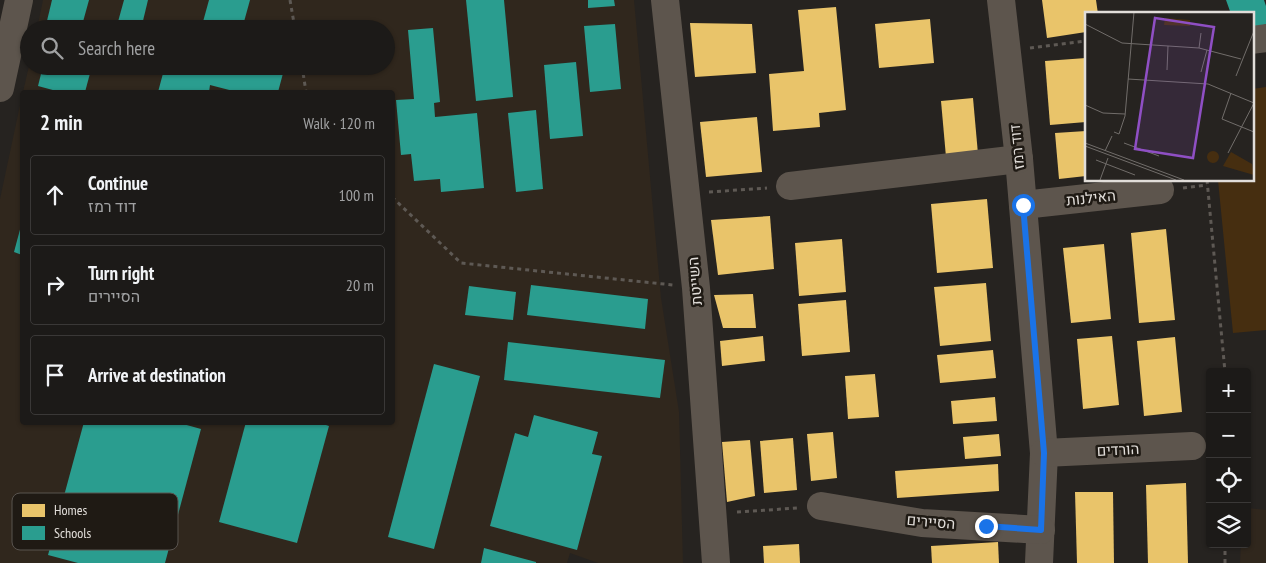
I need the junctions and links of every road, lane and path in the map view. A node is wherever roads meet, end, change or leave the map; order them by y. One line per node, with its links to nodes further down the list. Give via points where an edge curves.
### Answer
1 (19, 0): 8 (street)
2 (290, 0): 5 (path)
3 (665, 0): 16 (street, השייטת)
4 (1001, 0): 7 (street, דוד רמז)
5 (293, 20)
6 (1085, 41): 7 (path)
7 (1006, 51): 12 (street, דוד רמז)
8 (3, 56): 10 (street)
9 (303, 75): 11 (path)
10 (0, 88)
11 (306, 90)
12 (1019, 158): 14 (street); 18 (street, דוד רמז)
13 (1206, 181): 20 (path)
14 (790, 186): 16 (path)
15 (1160, 190): 18 (street, האילנות)
16 (686, 194): 19 (street, השייטת)
17 (395, 200): 19 (path, via 461,263)
18 (1023, 205): 22 (street, דוד רמז)
19 (696, 288): 24 (street, השייטת)
20 (1225, 368)
21 (1192, 446): 22 (street, הורדים)
22 (1044, 453): 25 (street, דוד רמז)
23 (821, 506): 24 (path); 25 (street, הסיירים, via 922,524)
24 (712, 513): 27 (street, השייטת)
25 (1041, 530): 28 (street, דוד רמז)
26 (1225, 548): 29 (path)
27 (716, 563)
28 (1039, 563)
29 (1225, 563)

